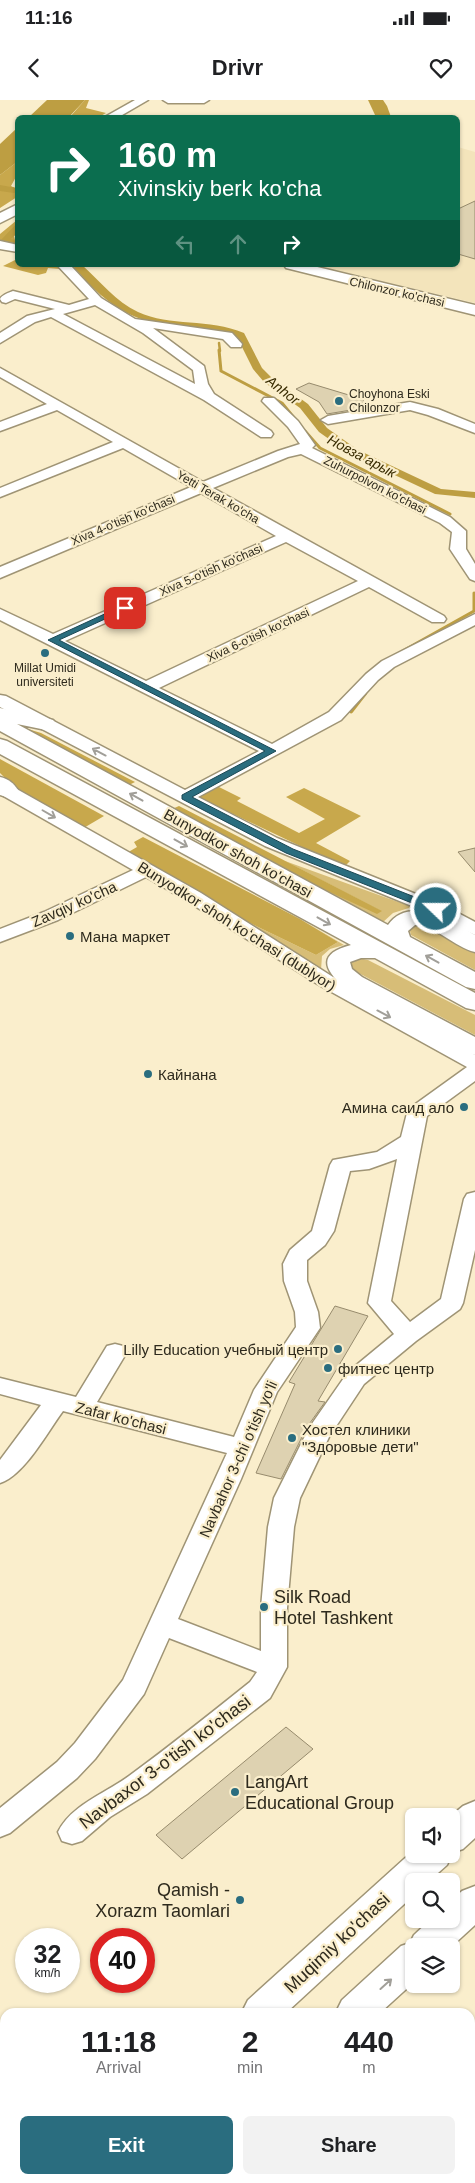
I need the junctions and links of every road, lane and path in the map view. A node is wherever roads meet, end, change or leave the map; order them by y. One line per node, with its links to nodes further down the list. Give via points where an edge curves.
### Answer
1 (143, 100): 4 (street)
2 (204, 100): 3 (street)
3 (172, 104)
4 (114, 115)
5 (15, 208): 7 (main road)
6 (15, 209): 8 (main road)
7 (0, 214)
8 (0, 220)
9 (0, 245): 10 (street)
10 (15, 248)
11 (65, 267): 14 (street)
12 (299, 267): 16 (main road, Chilonzor ko'chasi)
13 (6, 299): 15 (street, via 13,295)
14 (96, 301): 15 (street); 18 (street)
15 (70, 308): 17 (street)
16 (475, 310)
17 (52, 313): 19 (street, via 31,319); 22 (street)
18 (127, 320): 20 (street, via 227,336); 22 (street, via 147,330 199,369 201,384)
19 (0, 339)
20 (236, 344)
21 (0, 372): 24 (street, Yetti Terak ko'cha)
22 (209, 397): 29 (street, via 270,437)
23 (269, 401): 29 (street, Zuhurpolvon ko'chasi, via 294,423 308,445)
24 (58, 405): 26 (street); 28 (street, Yetti Terak ko'cha)
25 (328, 420): 27 (street, via 410,406)
26 (0, 427)
27 (475, 429)
28 (124, 444): 30 (street, Yetti Terak ko'cha); 31 (street)
29 (298, 450): 30 (street, Xiva 4-o'tish ko'chasi); 34 (street, Zuhurpolvon ko'chasi, via 450,524 459,531 458,549)
30 (202, 487): 32 (street, Yetti Terak ko'cha); 33 (street, Xiva 4-o'tish ko'chasi)
31 (0, 493)
32 (287, 536): 35 (street, Yetti Terak ko'cha); 39 (street, Xiva 5-o'tish ko'chasi)
33 (0, 573)
34 (475, 576)
35 (370, 581): 37 (street, Yetti Terak ko'cha); 40 (street, Xiva 6-o'tish ko'chasi)
36 (0, 614): 39 (street)
37 (438, 618)
38 (475, 618): 46 (street, via 399,657 378,671 335,716)
39 (53, 640): 40 (street)
40 (146, 688): 46 (street)
41 (0, 700): 44 (street)
42 (0, 713): 44 (main road)
43 (0, 723): 53 (main road, Bunyodkor shoh ko'chasi, one-way to 43)
44 (46, 724): 48 (street, one-way to 44)
45 (0, 745): 53 (main road, Bunyodkor shoh ko'chasi, one-way to 53)
46 (272, 751): 48 (street)
47 (2, 787): 49 (street, Bunyodkor shoh koʻchasi (dublyor), one-way to 49)
48 (185, 797): 50 (street, via 283,848 430,906)
49 (147, 870): 51 (street, Zavqiy ko'cha, via 51,916); 56 (street, Bunyodkor shoh koʻchasi (dublyor), one-way to 56, via 326,981)
50 (475, 929)
51 (0, 936)
52 (475, 945): 53 (main road, via 434,921 420,917 398,926)
53 (391, 947): 54 (main road, Bunyodkor shoh ko'chasi); 55 (main road, via 346,953 338,963 340,969 353,982)
54 (470, 993)
55 (475, 1047)
56 (475, 1063)
57 (475, 1071): 58 (street, via 417,1113)
58 (411, 1141): 60 (street, via 379,1303); 65 (street, Navbahor 3-chi o'tish yo'li, via 385,1157 341,1166 321,1235 299,1252 294,1265 294,1276 309,1320 308,1328 266,1390)
59 (475, 1199): 60 (street, via 452,1303)
60 (408, 1335): 68 (street, via 356,1378 318,1434 287,1498 281,1527 274,1608)
61 (115, 1352): 64 (street)
62 (0, 1386): 63 (street, Zafar ko'chasi)
63 (57, 1401): 64 (street, Zafar ko'chasi); 66 (street, via 11,1464)
64 (82, 1408): 65 (street, Zafar ko'chasi)
65 (242, 1448): 67 (street, Navbahor 3-chi o'tish yo'li)
66 (0, 1474)
67 (164, 1625): 68 (street); 70 (street, Navbahor 3-chi o'tish yo'li, via 134,1686 85,1751 67,1770)
68 (274, 1667): 72 (street, Navbaxor 3-o'tish ko'chasi, via 260,1690 138,1786 100,1809)
69 (475, 1816): 71 (main road)
70 (0, 1825)
71 (460, 1830)
72 (72, 1832)
73 (424, 1863): 77 (main road, Muqimiy ko'chasi)
74 (475, 1902): 75 (main road)
75 (436, 1938)
76 (405, 1967): 78 (main road, one-way to 76)
77 (265, 2008)
78 (361, 2008)

